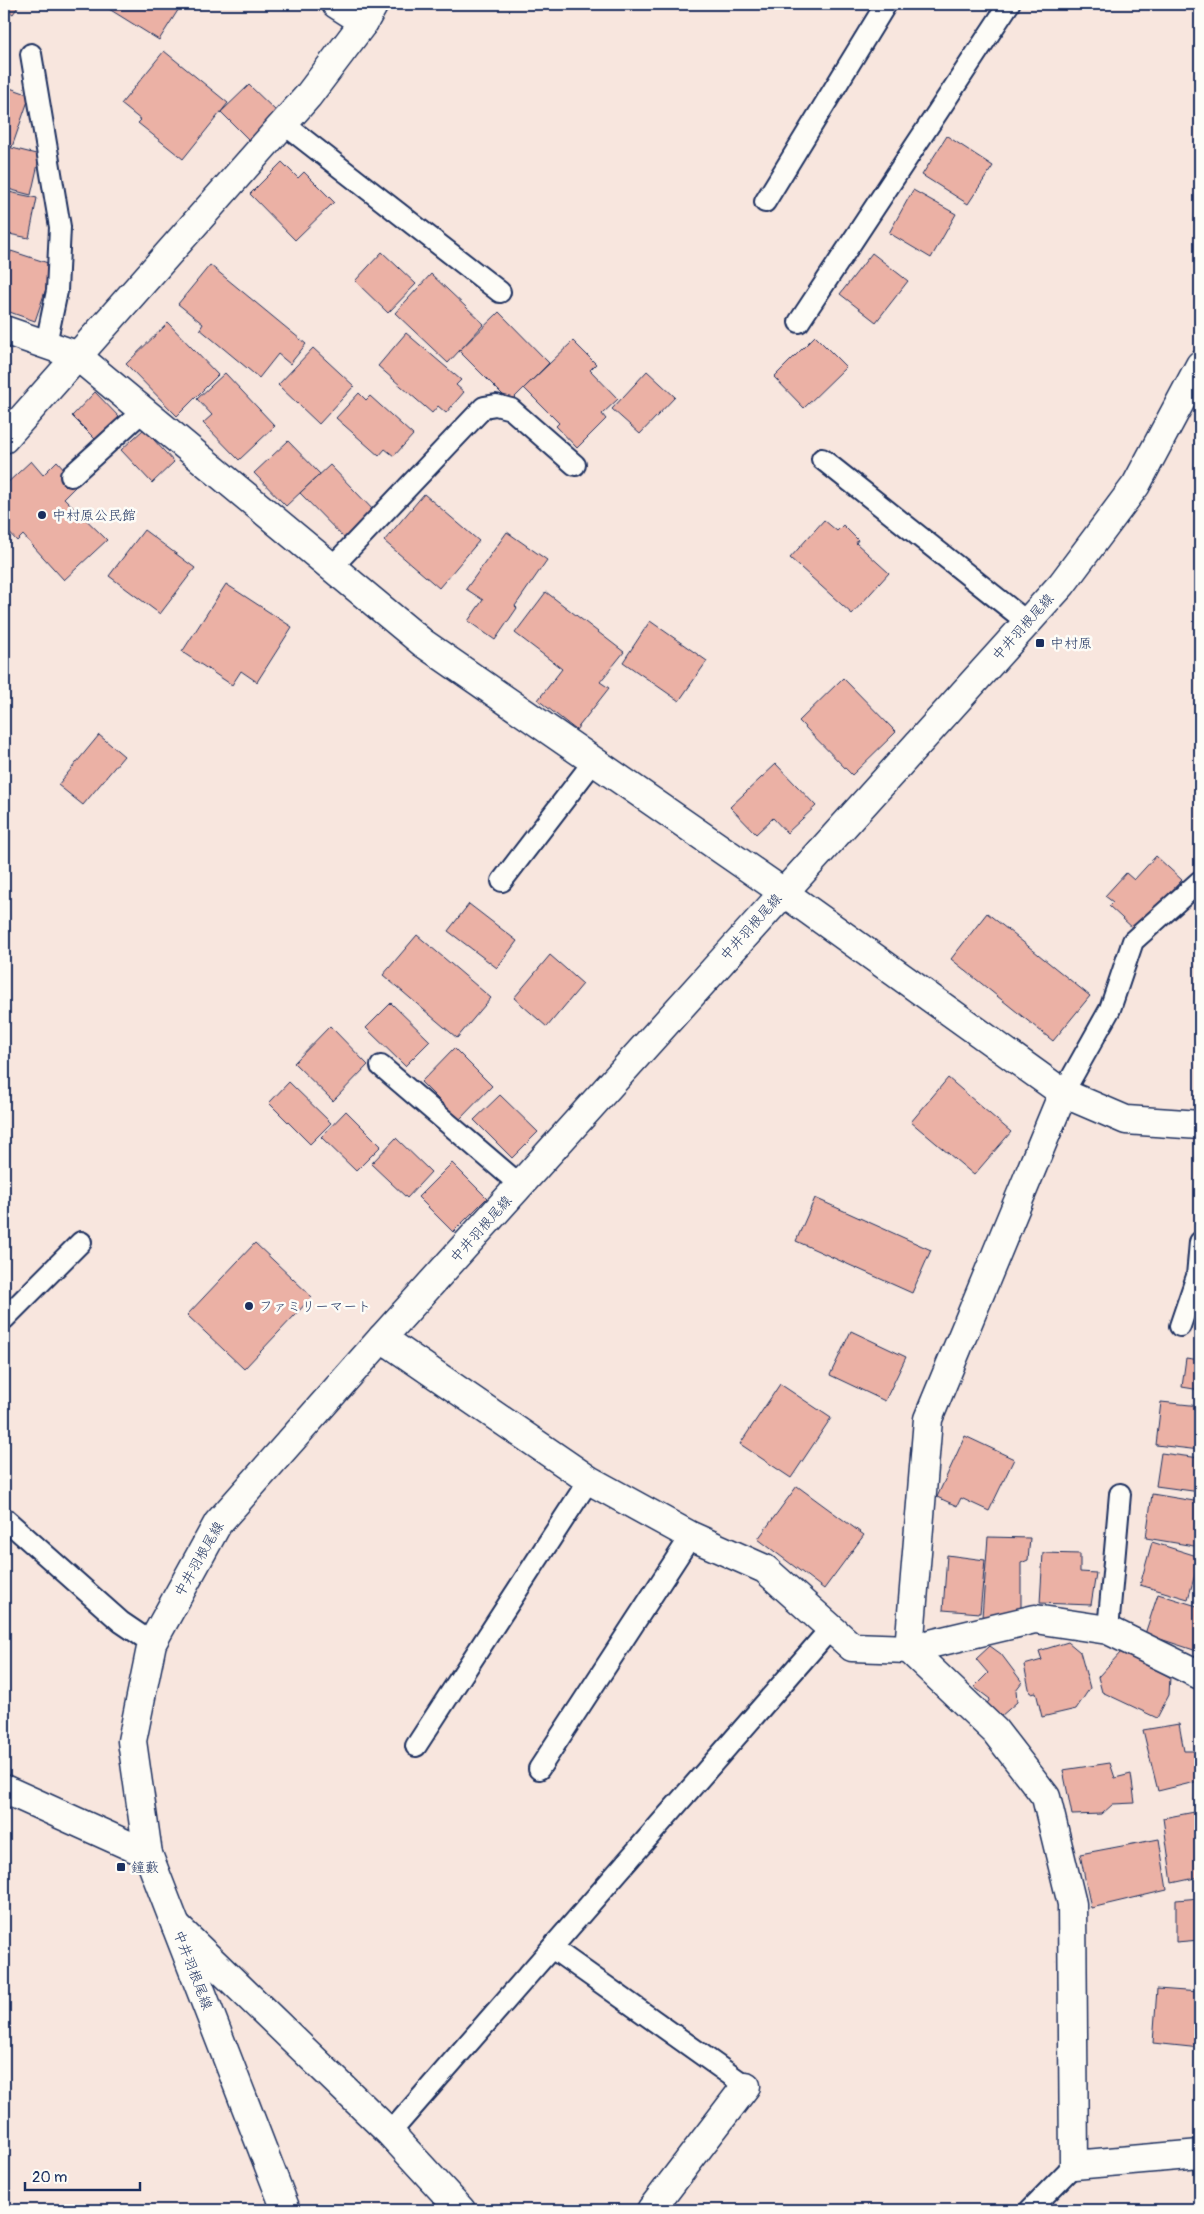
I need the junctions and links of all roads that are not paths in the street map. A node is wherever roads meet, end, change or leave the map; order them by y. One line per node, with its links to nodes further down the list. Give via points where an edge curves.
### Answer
1 (336, 4): 4 (street)
2 (886, 4): 7 (lane)
3 (1009, 4): 9 (lane)
4 (369, 13): 6 (street)
5 (31, 54): 11 (lane, via 60,228 57,291)
6 (284, 124): 8 (lane); 12 (street)
7 (765, 202)
8 (500, 292)
9 (799, 322)
10 (4, 330): 11 (street)
11 (46, 344): 12 (street)
12 (76, 355): 14 (street); 15 (street)
13 (1200, 365): 20 (street, 中井羽根尾線, via 1136,485 1062,584)
14 (144, 410): 18 (lane); 19 (street)
15 (4, 439)
16 (822, 459): 20 (lane)
17 (575, 465): 19 (lane, via 511,409 496,405 484,407)
18 (71, 476)
19 (332, 567): 21 (street, via 423,643)
20 (1027, 622): 24 (street, 中井羽根尾線)
21 (594, 761): 22 (lane); 24 (street)
22 (502, 881)
23 (1200, 881): 26 (lane, via 1133,941 1110,1009)
24 (783, 892): 26 (street); 28 (street, 中井羽根尾線)
25 (381, 1066): 28 (lane)
26 (1063, 1093): 27 (street, via 1126,1120); 41 (street, via 928,1420)
27 (1200, 1125)
28 (520, 1185): 33 (street, 中井羽根尾線)
29 (81, 1242): 31 (lane)
30 (1200, 1242): 32 (lane, via 1197,1276)
31 (4, 1319)
32 (1180, 1326)
33 (382, 1338): 34 (street); 40 (street, 中井羽根尾線, via 218,1523)
34 (589, 1480): 37 (street); 43 (lane)
35 (1120, 1494): 39 (lane)
36 (4, 1518): 40 (lane, via 121,1622)
37 (691, 1536): 38 (street, via 765,1569); 44 (lane)
38 (831, 1628): 41 (street, via 852,1647); 48 (lane)
39 (1108, 1630): 41 (street, via 1035,1619); 42 (street)
40 (152, 1642): 46 (street, 中井羽根尾線, via 132,1741)
41 (909, 1649): 52 (street, via 995,1731 1046,1797 1072,1904)
42 (1200, 1675)
43 (416, 1746)
44 (540, 1769)
45 (4, 1790): 46 (street)
46 (148, 1854): 47 (street, 中井羽根尾線)
47 (176, 1926): 50 (street); 53 (street, 中井羽根尾線)
48 (552, 1948): 49 (lane); 50 (lane)
49 (746, 2086): 55 (street)
50 (390, 2133): 54 (street)
51 (1200, 2154): 52 (street)
52 (1074, 2165): 56 (lane)
53 (286, 2210)
54 (462, 2210)
55 (651, 2210)
56 (1030, 2210)

